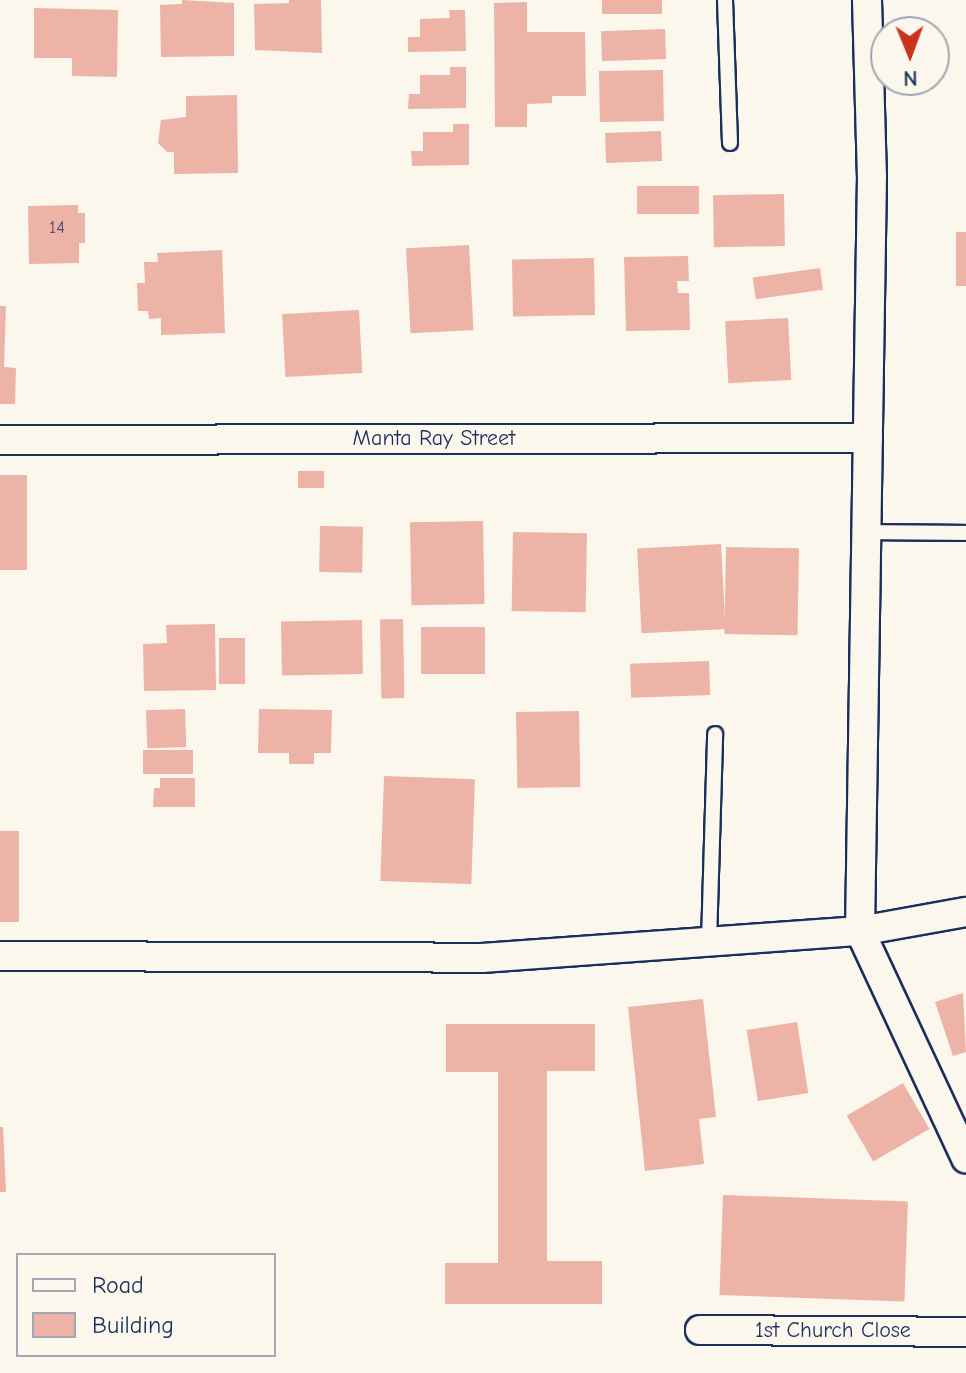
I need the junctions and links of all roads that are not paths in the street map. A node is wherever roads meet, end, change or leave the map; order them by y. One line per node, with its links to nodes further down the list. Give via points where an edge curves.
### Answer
1 (725, 0): 3 (lane)
2 (867, 0): 4 (street, via 872,176)
3 (730, 143)
4 (868, 438): 5 (street, Manta Ray Street); 6 (street)
5 (0, 440)
6 (866, 532): 7 (lane); 10 (street)
7 (966, 533)
8 (715, 734): 11 (lane)
9 (966, 912): 10 (street)
10 (860, 931): 11 (street); 13 (street)
11 (709, 942): 12 (street, via 482,958)
12 (0, 956)
13 (966, 1158)
14 (700, 1330): 15 (street, 1st Church Close)
15 (966, 1332)

